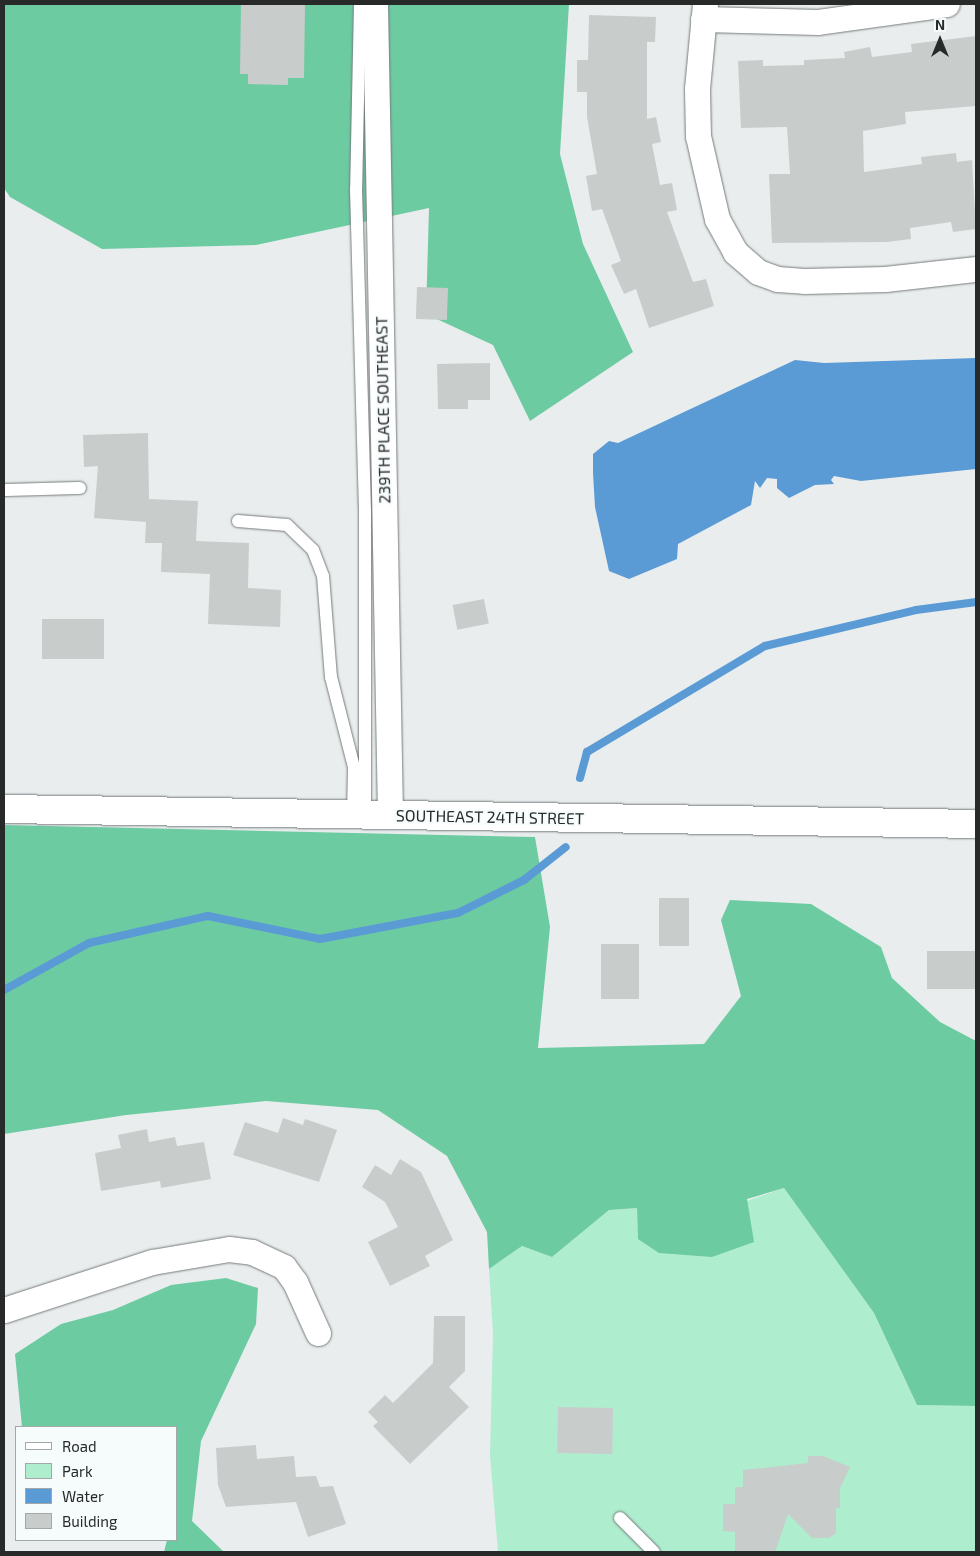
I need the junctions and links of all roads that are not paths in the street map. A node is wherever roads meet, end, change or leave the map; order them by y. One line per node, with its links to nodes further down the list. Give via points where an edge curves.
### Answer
1 (360, 4): 10 (lane, via 356,189 366,512)
2 (375, 4): 10 (street, 239TH PLACE SOUTHEAST)
3 (947, 4): 4 (street, via 818,22)
4 (704, 11): 5 (street, via 698,136 717,219 735,252 758,272 777,279 804,281 885,278)
5 (976, 269)
6 (80, 488): 7 (lane)
7 (4, 490)
8 (238, 521): 10 (lane, via 287,525 313,550 323,576 331,677)
9 (4, 809): 10 (street, SOUTHEAST 24TH STREET)
10 (369, 816): 11 (street, SOUTHEAST 24TH STREET)
11 (976, 824)
12 (4, 1310): 13 (street, via 152,1262 229,1249 252,1252 284,1267 295,1282)
13 (318, 1333)
14 (620, 1518): 15 (lane)
15 (654, 1552)

